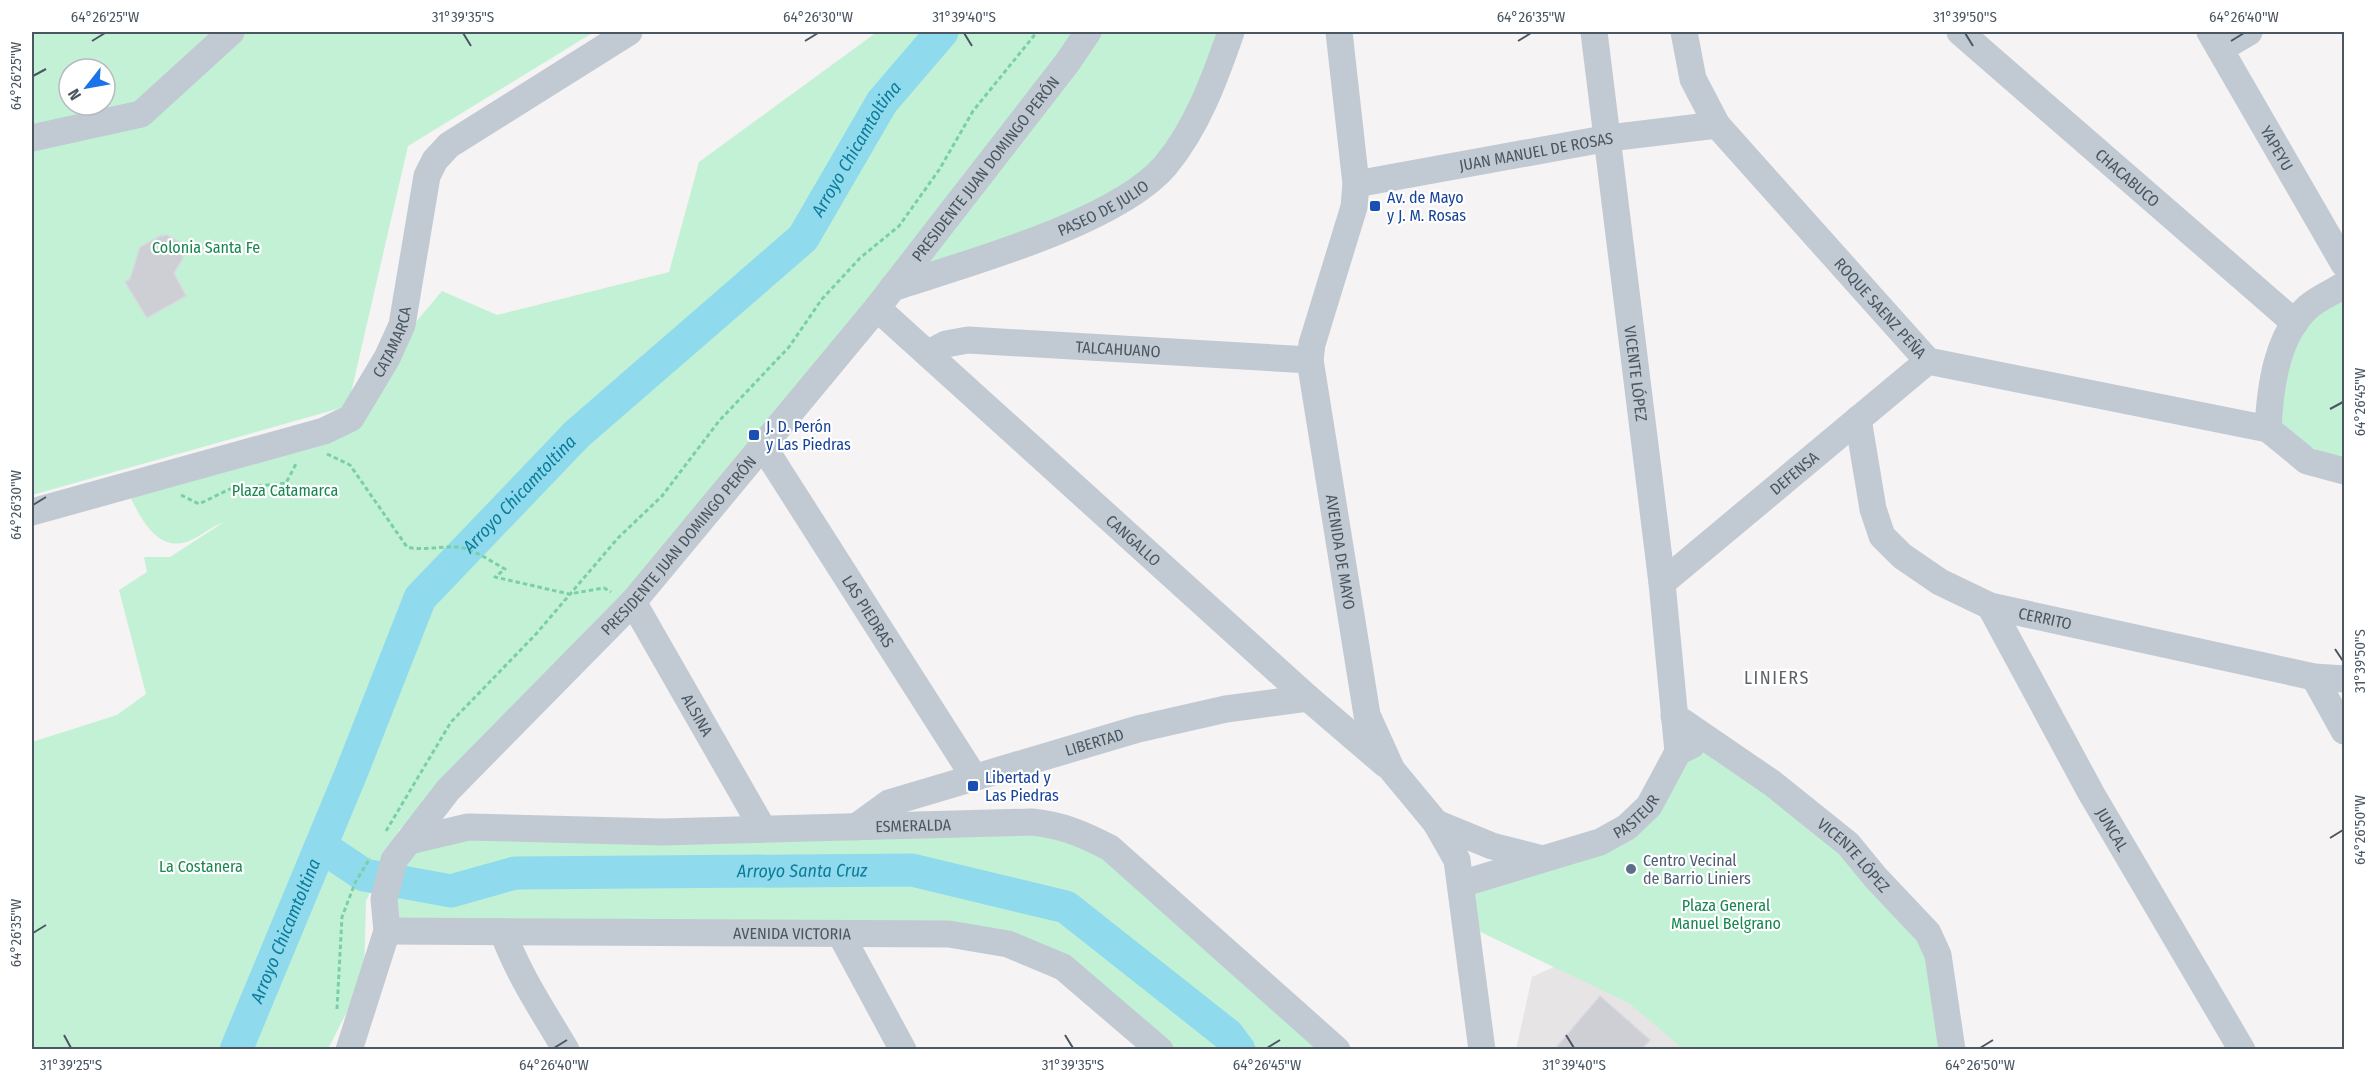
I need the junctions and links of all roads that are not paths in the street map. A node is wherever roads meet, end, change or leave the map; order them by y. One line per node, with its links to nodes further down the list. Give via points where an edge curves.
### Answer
1 (231, 32): 12 (street, via 141,114)
2 (629, 32): 26 (street, CATAMARCA, via 449,145 435,160 427,176 402,325 351,418 324,432)
3 (1088, 32): 17 (street, PRESIDENTE JUAN DOMINGO PERÓN)
4 (1231, 32): 17 (street, PASEO DE JULIO, via 1203,103 1183,140 1164,167 1140,188 1079,222)
5 (1339, 32): 14 (street, AVENIDA DE MAYO)
6 (1594, 32): 13 (street, VICENTE LÓPEZ)
7 (1684, 32): 11 (street, ROQUE SAENZ PEÑA, via 1693,79)
8 (1960, 32): 18 (street, CHACABUCO)
9 (2249, 32): 10 (street)
10 (2215, 40): 15 (street, YAPEYU)
11 (1717, 125): 13 (street, JUAN MANUEL DE ROSAS); 21 (street, ROQUE SAENZ PEÑA)
12 (32, 138)
13 (1609, 138): 14 (street, JUAN MANUEL DE ROSAS); 27 (street, VICENTE LÓPEZ)
14 (1356, 184): 20 (street, AVENIDA DE MAYO, via 1354,207)
15 (2344, 264)
16 (2344, 285): 18 (street, via 2309,306)
17 (884, 298): 19 (street, CANGALLO); 24 (street, PRESIDENTE JUAN DOMINGO PERÓN)
18 (2295, 323): 23 (street, via 2271,386)
19 (928, 353): 20 (street, TALCAHUANO, via 968,340); 32 (street, CANGALLO)
20 (1310, 360): 37 (street, AVENIDA DE MAYO, via 1365,704)
21 (1928, 361): 22 (street, DEFENSA); 23 (street, ROQUE SAENZ PEÑA)
22 (1858, 419): 27 (street, DEFENSA); 29 (street, CERRITO, via 1873,509 1882,536 1902,556 1940,582)
23 (2268, 429): 25 (street, ROQUE SAENZ PEÑA, via 2307,462)
24 (763, 446): 28 (street, PRESIDENTE JUAN DOMINGO PERÓN); 38 (street, LAS PIEDRAS)
25 (2344, 471)
26 (32, 512)
27 (1662, 583): 33 (street, VICENTE LÓPEZ)
28 (633, 602): 41 (street, ALSINA); 42 (street, PRESIDENTE JUAN DOMINGO PERÓN)
29 (1990, 606): 30 (street, CERRITO); 55 (street, JUNCAL, via 2091,794)
30 (2314, 677): 31 (street, CERRITO); 34 (street)
31 (2344, 679)
32 (1308, 698): 37 (street, CANGALLO); 38 (street, LIBERTAD, via 1226,709 1138,729)
33 (1674, 716): 35 (street, VICENTE LÓPEZ); 36 (street, VICENTE LÓPEZ)
34 (2344, 730)
35 (1707, 737): 36 (street); 54 (street, VICENTE LÓPEZ, via 1848,843 1928,933 1938,955)
36 (1678, 752): 43 (street, PASTEUR, via 1649,806 1627,827 1600,842)
37 (1392, 770): 39 (street, AVENIDA DE MAYO)
38 (974, 777): 40 (street, LIBERTAD, via 889,803)
39 (1436, 823): 43 (street, PASTEUR, via 1492,846); 44 (street, AVENIDA DE MAYO, via 1454,850)
40 (856, 827): 41 (street, ESMERALDA); 52 (street, ESMERALDA, via 1032,822 1074,830 1110,848)
41 (764, 830): 42 (street, ESMERALDA, via 662,832 468,827)
42 (390, 848): 45 (street, PRESIDENTE JUAN DOMINGO PERÓN, via 384,899)
43 (1539, 858): 44 (street, PASTEUR)
44 (1461, 884): 53 (street, AVENIDA DE MAYO)
45 (387, 931): 46 (street, AVENIDA VICTORIA); 49 (street, PRESIDENTE JUAN DOMINGO PERÓN)
46 (503, 932): 47 (street, AVENIDA VICTORIA); 50 (street, via 511,955)
47 (841, 934): 48 (street); 51 (street, AVENIDA VICTORIA, via 949,934 1035,953 1063,967)
48 (902, 1049)
49 (349, 1050)
50 (566, 1050)
51 (1160, 1050)
52 (1337, 1050)
53 (1482, 1050)
54 (1952, 1050)
55 (2242, 1050)

